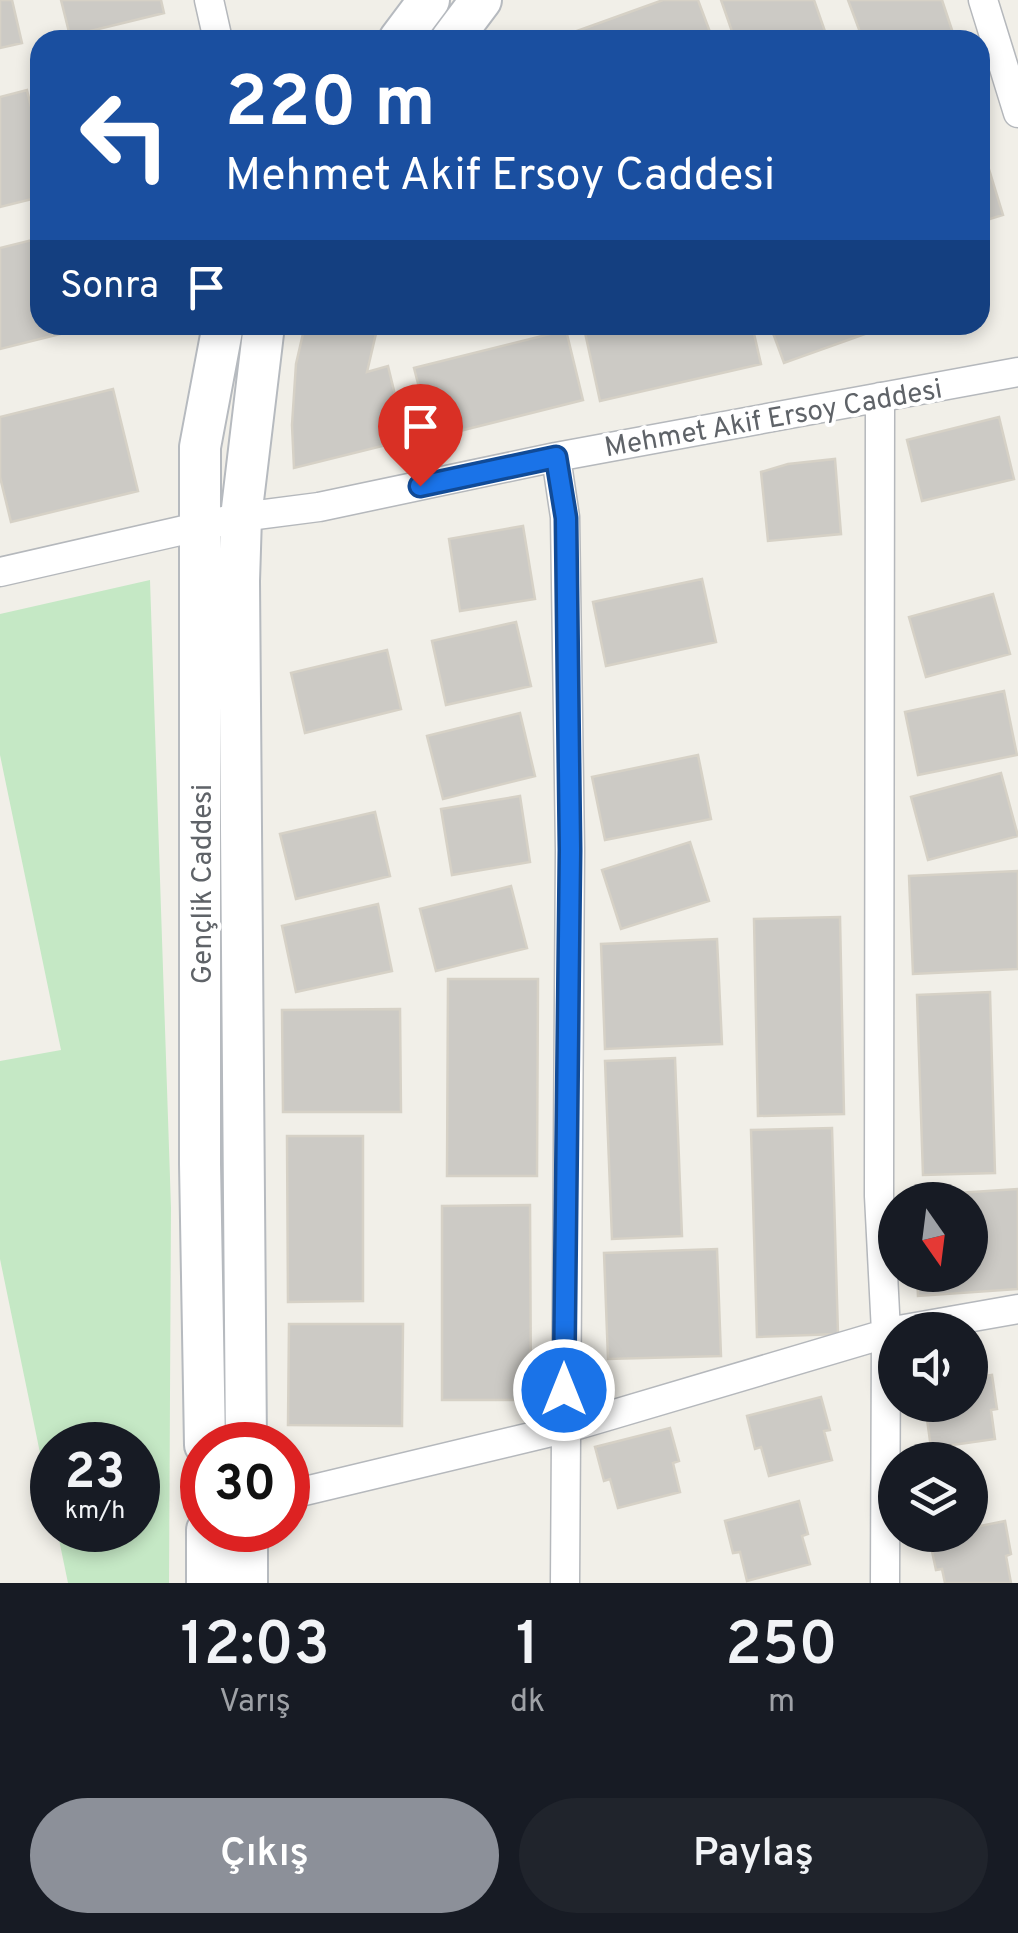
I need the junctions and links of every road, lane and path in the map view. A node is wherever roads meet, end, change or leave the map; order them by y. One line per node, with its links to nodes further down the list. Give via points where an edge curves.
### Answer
1 (209, 0): 5 (street)
2 (429, 0): 6 (street)
3 (481, 0): 7 (street)
4 (984, 0): 8 (street)
5 (216, 30)
6 (406, 30)
7 (458, 30)
8 (1018, 113)
9 (220, 335): 15 (street, Gençlik Caddesi, via 200,447)
10 (263, 335): 14 (street, Gençlik Caddesi)
11 (1018, 372): 12 (street, Mehmet Akif Ersoy Caddesi)
12 (880, 397): 13 (street, Mehmet Akif Ersoy Caddesi); 18 (street, via 880,1196)
13 (556, 457): 14 (street, Mehmet Akif Ersoy Caddesi); 24 (street, via 566,518 570,850)
14 (242, 517): 15 (street, Mehmet Akif Ersoy Caddesi); 22 (street, Gençlik Caddesi)
15 (201, 527): 16 (street, Mehmet Akif Ersoy Caddesi); 21 (street, Gençlik Caddesi)
16 (0, 572)
17 (1018, 1309): 19 (street)
18 (891, 1312)
19 (988, 1314)
20 (878, 1335): 24 (street)
21 (205, 1422)
22 (246, 1422)
23 (890, 1422): 31 (street)
24 (564, 1429): 25 (street); 30 (street)
25 (310, 1490)
26 (207, 1552): 28 (street)
27 (247, 1552): 29 (street)
28 (208, 1583)
29 (247, 1583)
30 (565, 1583)
31 (885, 1583)

